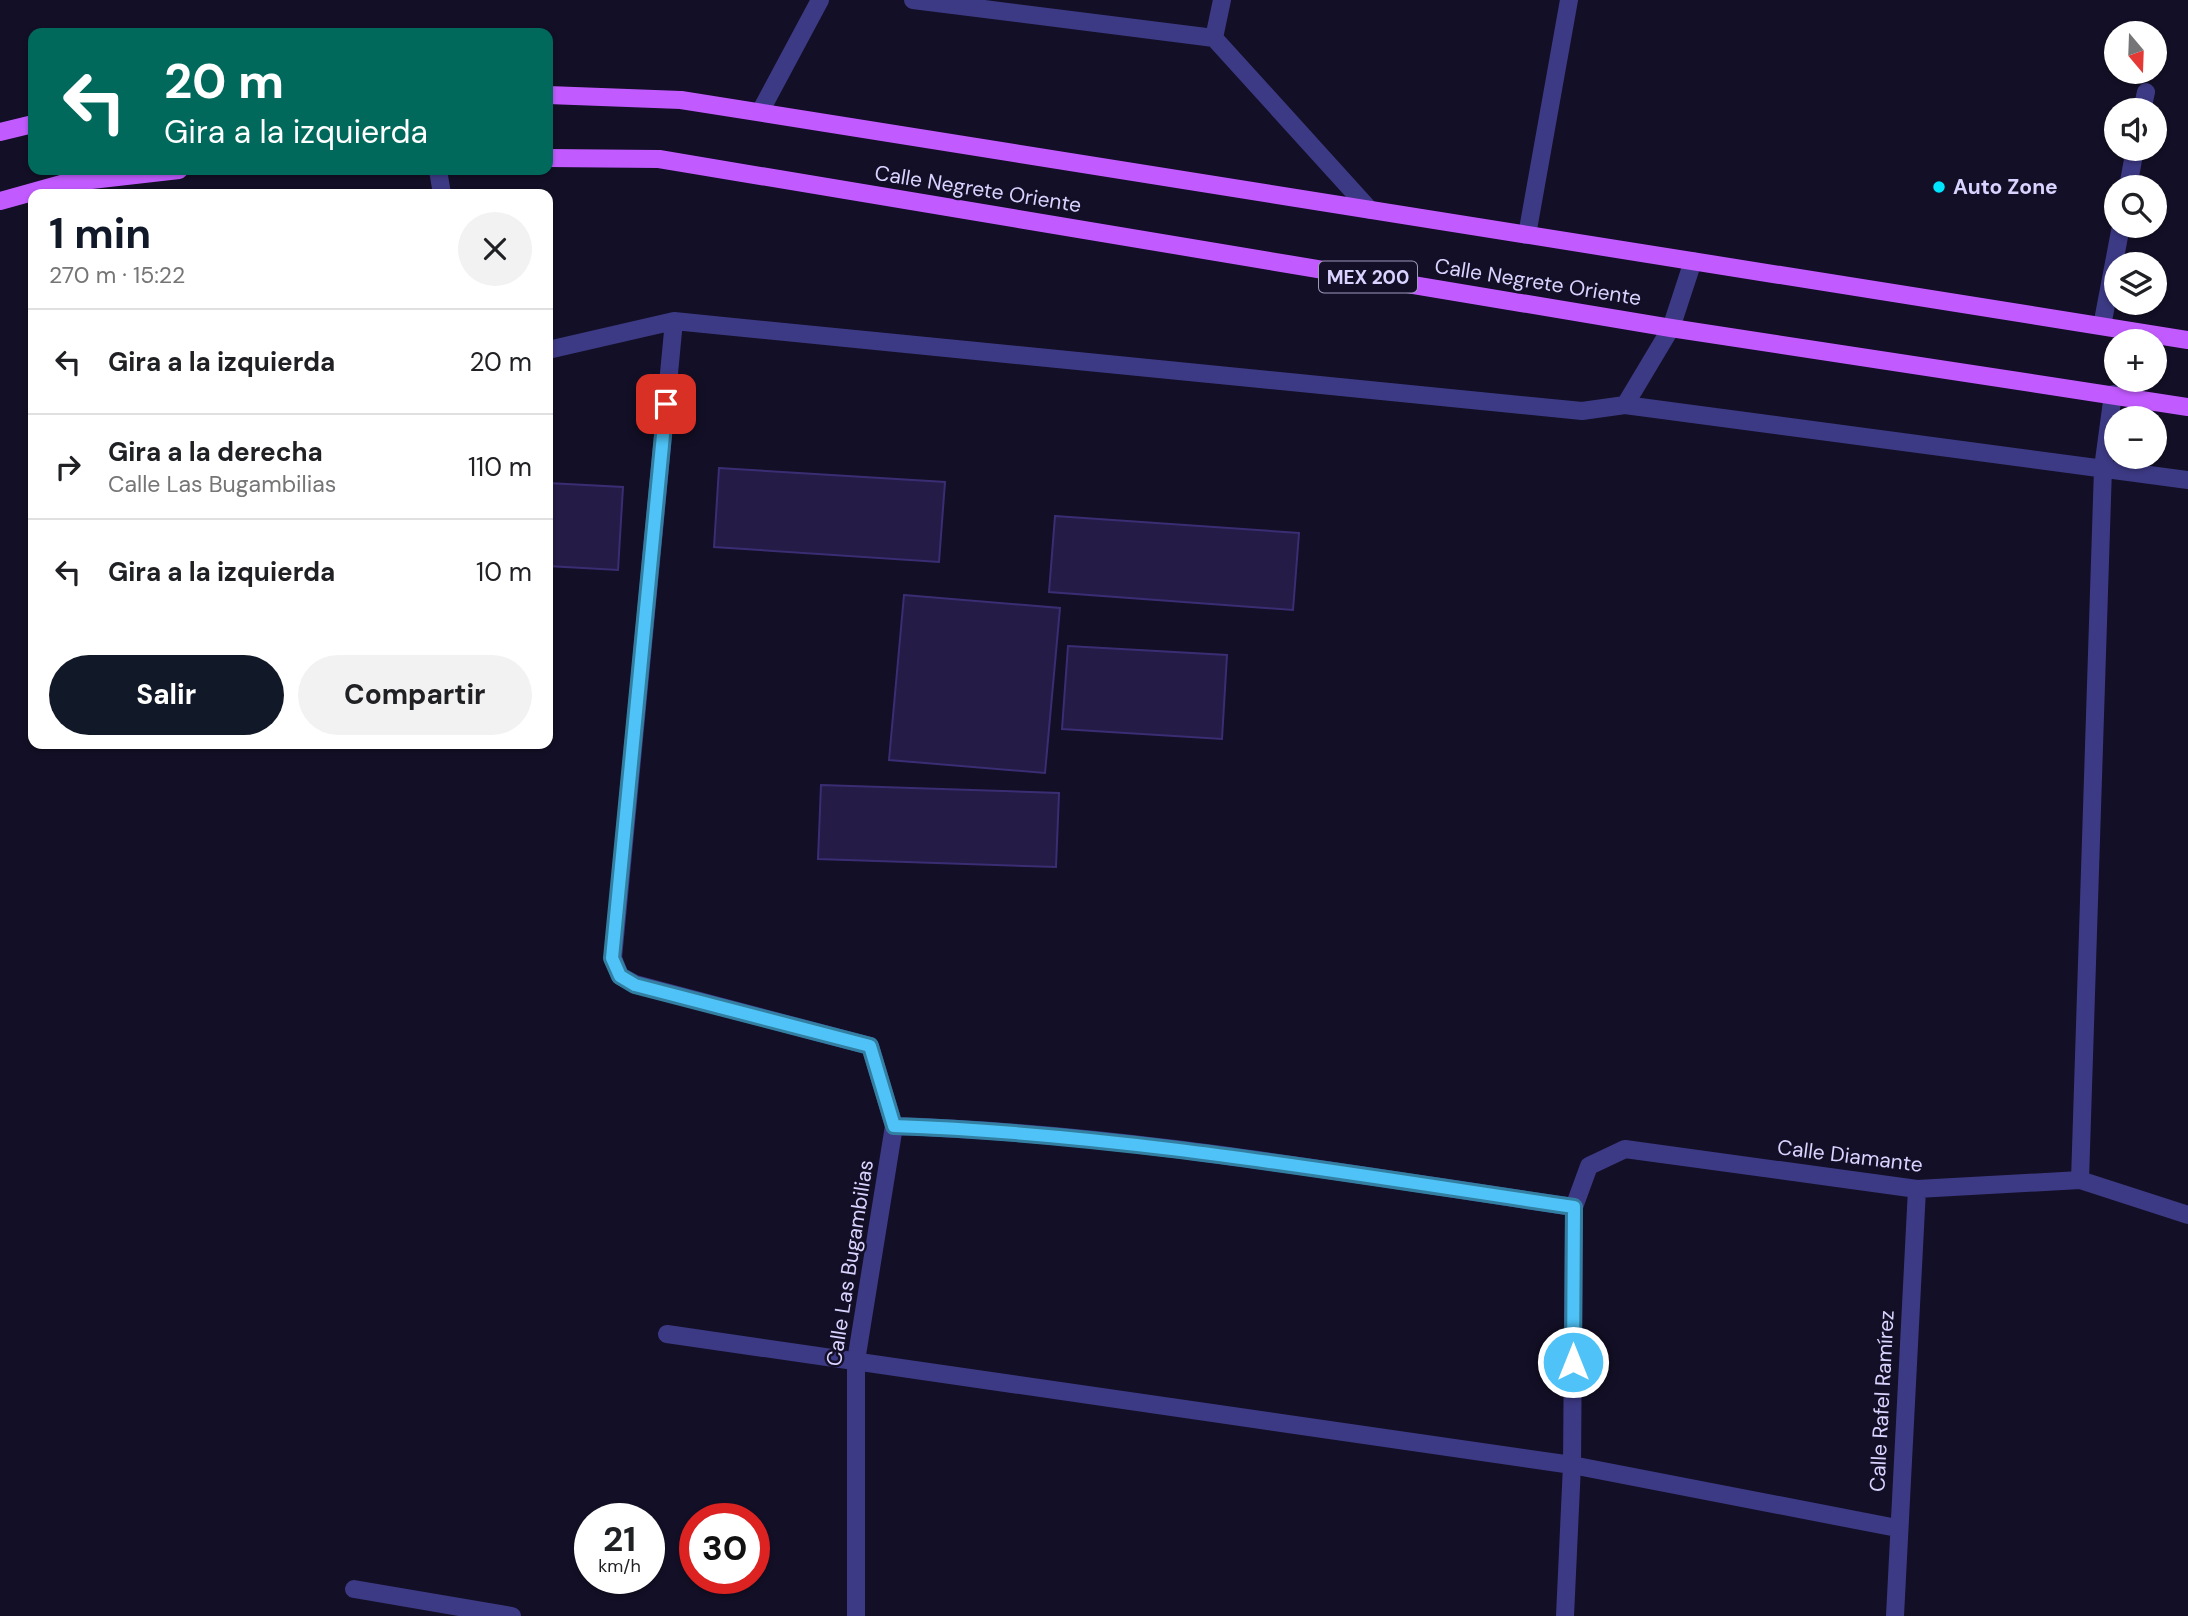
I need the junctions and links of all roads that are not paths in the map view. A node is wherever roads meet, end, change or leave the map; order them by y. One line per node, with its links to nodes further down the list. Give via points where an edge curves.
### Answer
1 (820, 0): 10 (street)
2 (913, 0): 5 (street)
3 (1222, 0): 6 (street)
4 (1569, 0): 19 (street)
5 (1029, 7): 6 (street)
6 (1214, 38): 18 (street)
7 (2146, 92): 9 (street)
8 (553, 95): 10 (main road, Calle Negrete Oriente, via 681,100)
9 (2145, 98)
10 (760, 112): 18 (main road, Calle Negrete Oriente)
11 (28, 125): 12 (main road)
12 (0, 132)
13 (553, 158): 24 (main road, Calle Negrete Oriente / MEX 200, via 659,159)
14 (128, 175): 15 (main road)
15 (43, 189)
16 (28, 193): 17 (main road)
17 (0, 201)
18 (1370, 210): 19 (main road, Calle Negrete Oriente)
19 (1527, 234): 21 (main road, Calle Negrete Oriente)
20 (2119, 238): 23 (street)
21 (1693, 261): 23 (main road, Calle Negrete Oriente); 24 (street)
22 (674, 321): 26 (street); 28 (street, via 1583,411); 32 (street, Calle Las Bugambilias, via 612,958 620,976 635,985 870,1046)
23 (2102, 326): 25 (main road, Calle Negrete Oriente)
24 (1671, 328): 27 (main road, Calle Negrete Oriente / MEX 200); 28 (street)
25 (2188, 340)
26 (553, 349)
27 (2113, 394): 29 (main road, Calle Negrete Oriente / MEX 200); 30 (street)
28 (1625, 405): 30 (street)
29 (2188, 407)
30 (2103, 468): 31 (street); 33 (street)
31 (2188, 480)
32 (894, 1126): 35 (street, via 992,1129 1192,1151); 38 (street, Calle Las Bugambilias)
33 (2080, 1180): 34 (street, Calle Diamante); 36 (street, Calle Diamante)
34 (1917, 1189): 35 (street, Calle Diamante, via 1625,1149 1589,1166); 40 (street, Calle Rafel Ramírez)
35 (1574, 1207): 39 (street)
36 (2188, 1214)
37 (667, 1334): 38 (street)
38 (856, 1361): 39 (street); 43 (street, Calle Las Bugambilias)
39 (1572, 1465): 40 (street); 44 (street)
40 (1897, 1528): 45 (street, Calle Rafel Ramírez)
41 (354, 1589): 42 (street)
42 (512, 1616)
43 (856, 1616)
44 (1565, 1616)
45 (1895, 1616)

